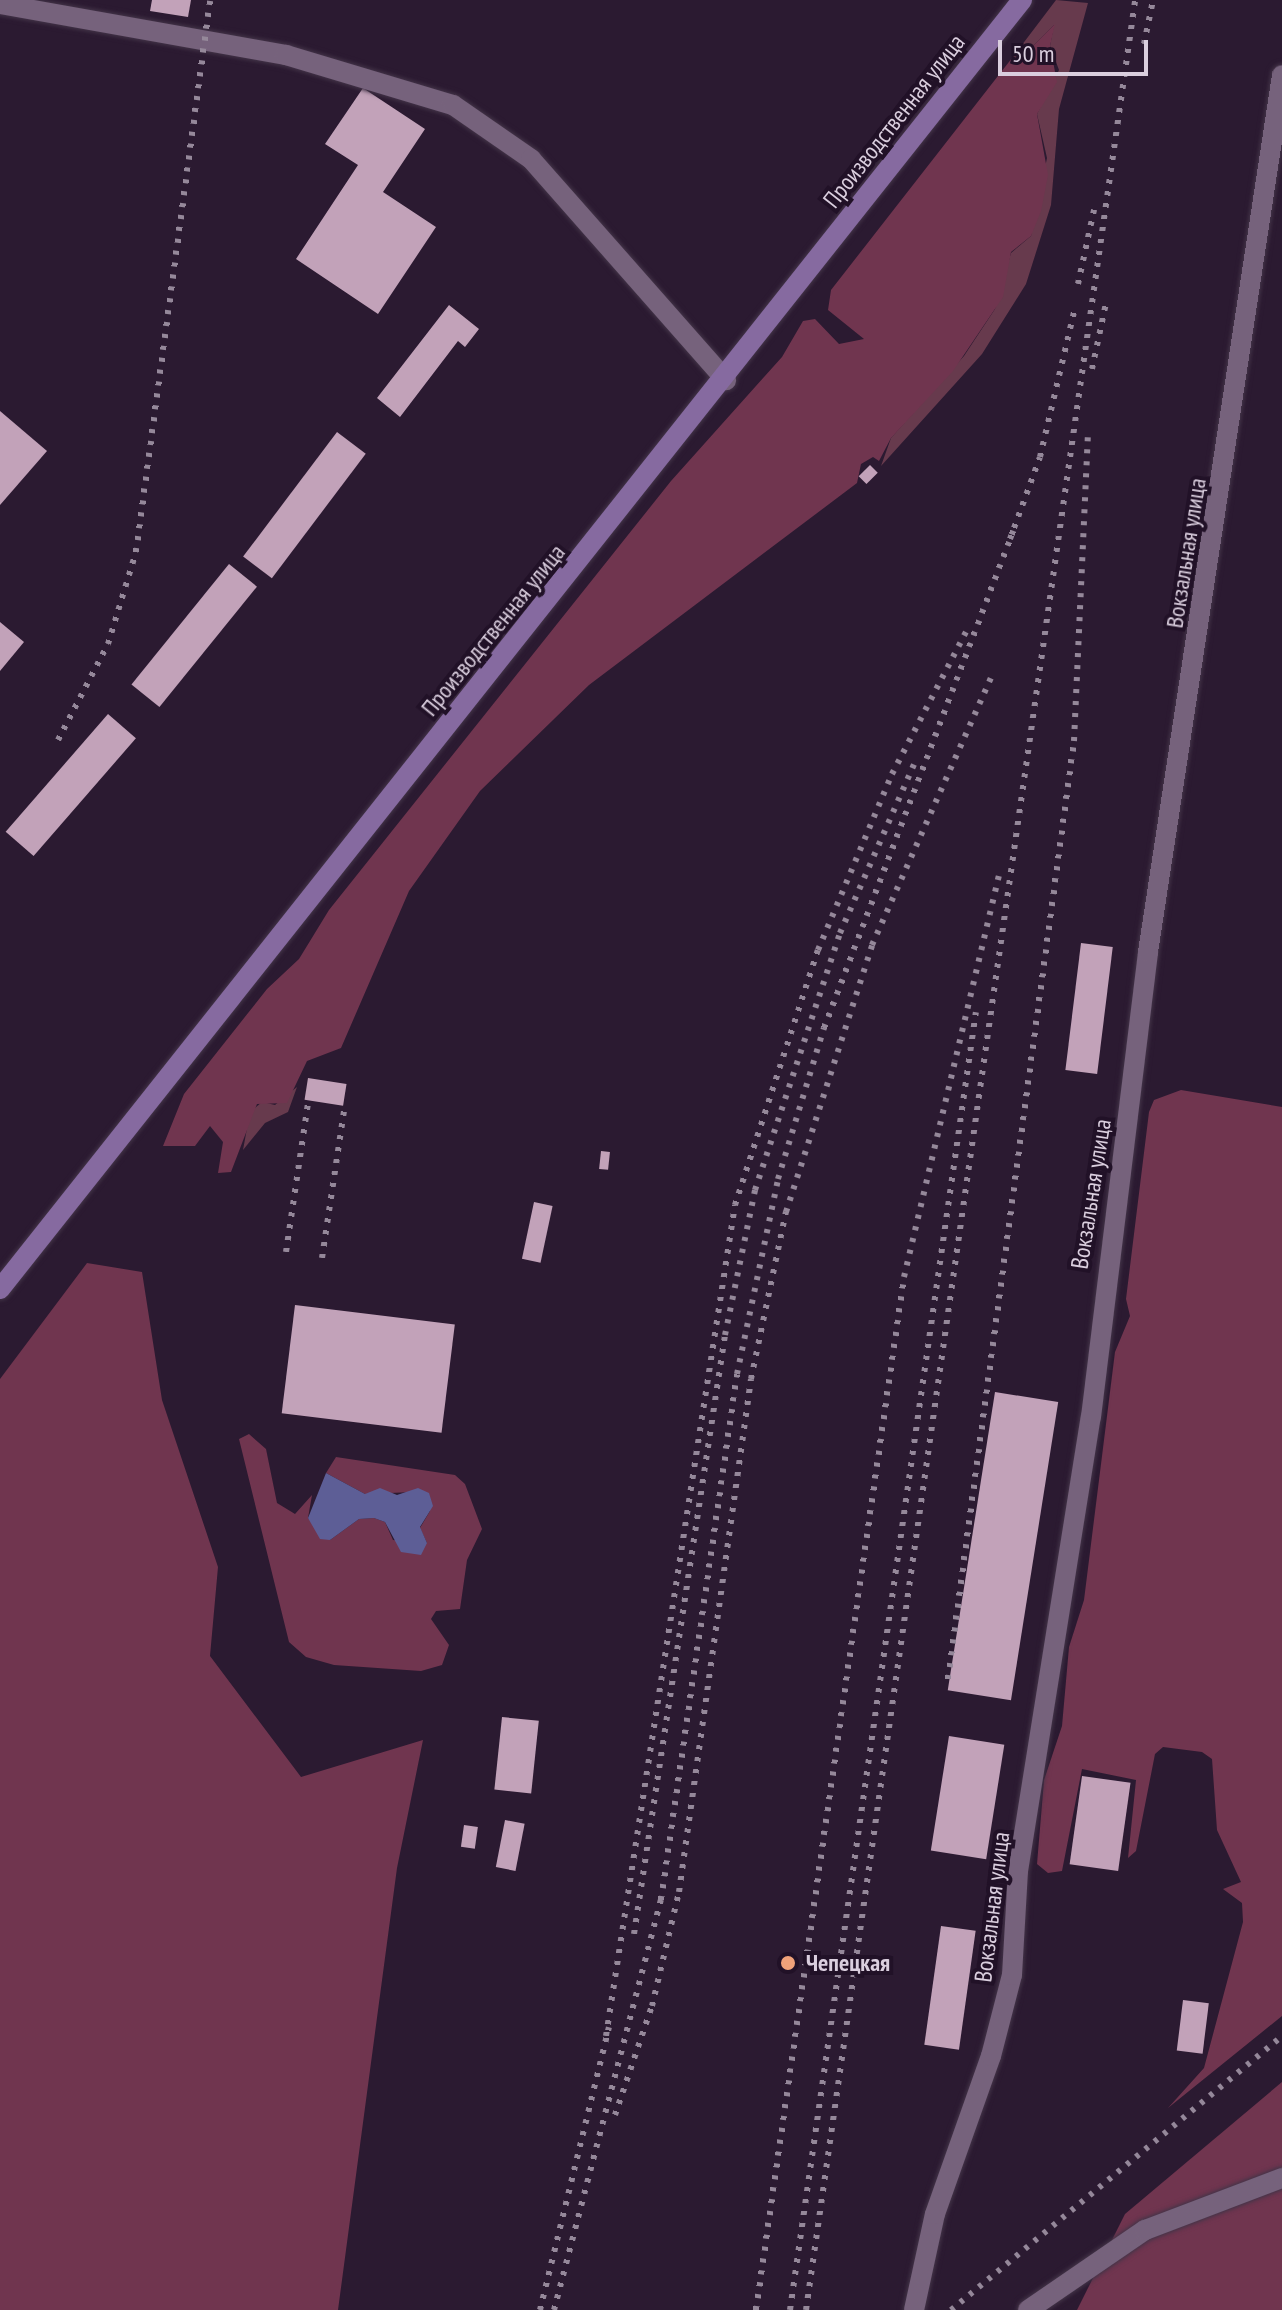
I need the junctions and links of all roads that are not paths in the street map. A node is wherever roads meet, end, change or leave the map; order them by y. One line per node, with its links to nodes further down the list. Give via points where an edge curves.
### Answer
1 (1022, 0): 4 (main road, Производственная улица)
2 (0, 4): 4 (street, via 286,55 453,105 531,159)
3 (1282, 75): 7 (street, Вокзальная улица, via 1148,952 1089,1433 1018,1871 1012,1975 991,2056 939,2198)
4 (726, 380): 5 (main road, Производственная улица)
5 (0, 1289)
6 (1282, 2178): 8 (street, via 1145,2230)
7 (914, 2310)
8 (1028, 2310)

